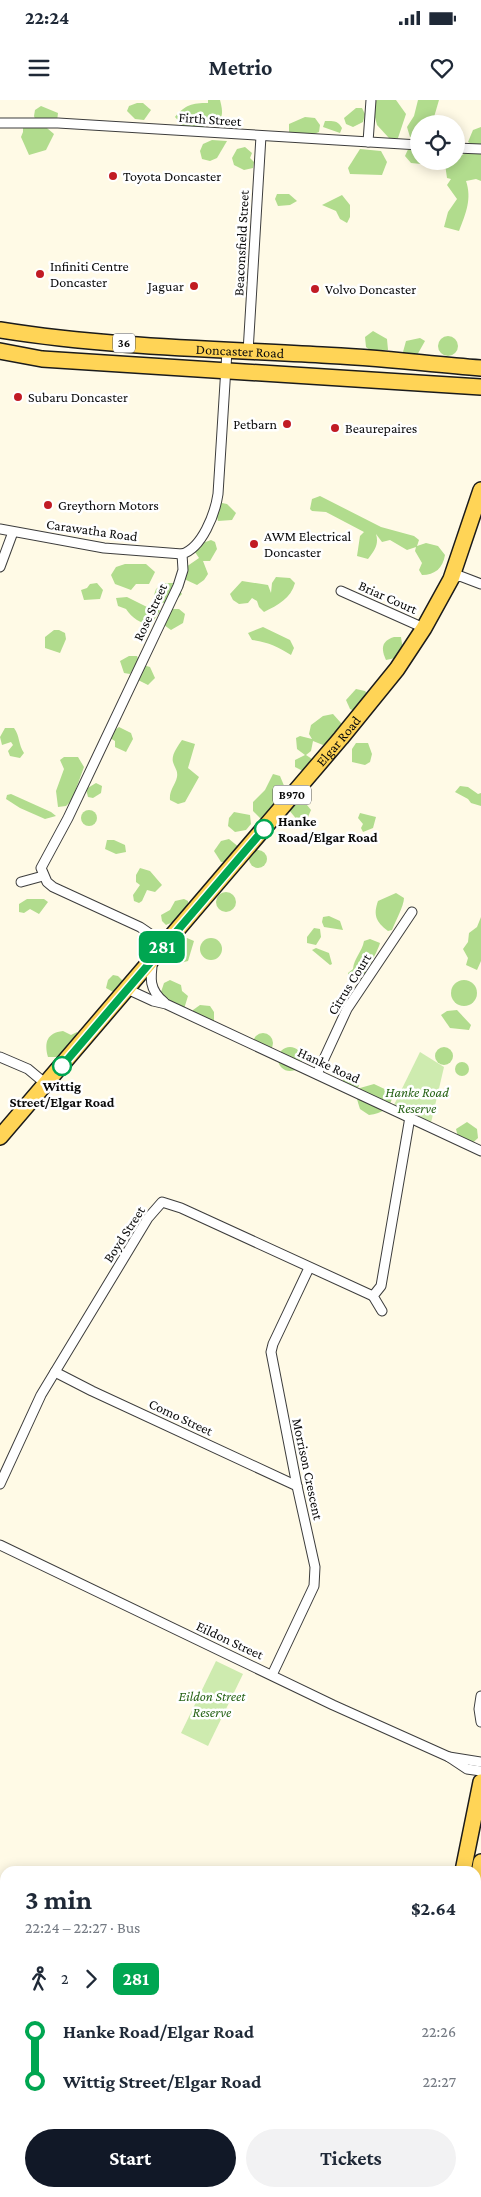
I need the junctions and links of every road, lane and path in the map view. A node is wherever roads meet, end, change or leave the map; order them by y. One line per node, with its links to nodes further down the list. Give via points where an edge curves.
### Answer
1 (371, 100): 4 (street)
2 (0, 123): 3 (street, Firth Street, via 58,123)
3 (262, 136): 4 (street, Firth Street); 11 (street, Beaconsfield Street)
4 (368, 142): 5 (street, Firth Street)
5 (410, 144)
6 (465, 148): 7 (street)
7 (481, 149)
8 (0, 330): 9 (main road, Doncaster Road / 36, via 38,336)
9 (227, 350): 11 (main road, Doncaster Road / 36); 13 (street)
10 (0, 351): 13 (main road, Doncaster Road / 36, via 42,359)
11 (248, 352): 12 (main road, Doncaster Road / 36); 14 (main road)
12 (481, 368)
13 (226, 372): 14 (main road, Doncaster Road / 36); 22 (street, via 217,502 197,545)
14 (248, 373): 15 (main road, Doncaster Road / 36)
15 (466, 386): 16 (main road, Doncaster Road / 36); 17 (main road)
16 (481, 388)
17 (481, 395)
18 (481, 490): 23 (main road, Elgar Road / B970)
19 (481, 522): 23 (main road, Elgar Road / B970)
20 (0, 529): 21 (street, Carawatha Road)
21 (13, 532): 22 (street, Carawatha Road, via 104,548); 24 (street)
22 (182, 554): 29 (street, Rose Street, via 180,582 68,818 44,859)
23 (459, 560): 25 (main road, Elgar Road / B970)
24 (0, 567)
25 (458, 579): 26 (street); 28 (main road, Elgar Road / B970)
26 (481, 584)
27 (341, 591): 28 (street, Briar Court)
28 (424, 628): 32 (main road, Elgar Road / B970, via 370,703)
29 (43, 876): 30 (street); 32 (street, via 53,887 140,927)
30 (21, 882)
31 (412, 912): 37 (street, Citrus Court, via 347,1009)
32 (165, 944): 33 (main road, Elgar Road / B970)
33 (154, 958): 34 (main road, Elgar Road / B970); 35 (street, Hanke Road, via 151,985)
34 (127, 989): 35 (street, Hanke Road); 38 (main road, Elgar Road / B970)
35 (166, 1004): 37 (street, Hanke Road)
36 (0, 1057): 38 (street, via 28,1069)
37 (317, 1074): 39 (street, Hanke Road)
38 (46, 1084): 40 (main road, Elgar Road / B970)
39 (410, 1117): 41 (street, Hanke Road); 43 (street, via 382,1286)
40 (0, 1137)
41 (481, 1151)
42 (309, 1268): 43 (street, Boyd Street); 45 (street, Boyd Street, via 162,1202 148,1218); 47 (street, Morrison Crescent, via 272,1352)
43 (373, 1296): 44 (street)
44 (382, 1311)
45 (56, 1372): 46 (street, Boyd Street, via 41,1395); 47 (street, Como Street)
46 (1, 1481)
47 (297, 1486): 49 (street, Morrison Crescent, via 315,1567 314,1586)
48 (0, 1545): 49 (street, Eildon Street)
49 (272, 1675): 52 (street, Eildon Street)
50 (481, 1696): 51 (street)
51 (481, 1722)
52 (449, 1757): 53 (street, Eildon Street); 54 (street, Eildon Street, via 467,1769)
53 (481, 1762)
54 (481, 1771)
55 (481, 1782): 56 (main road)
56 (464, 1866)

